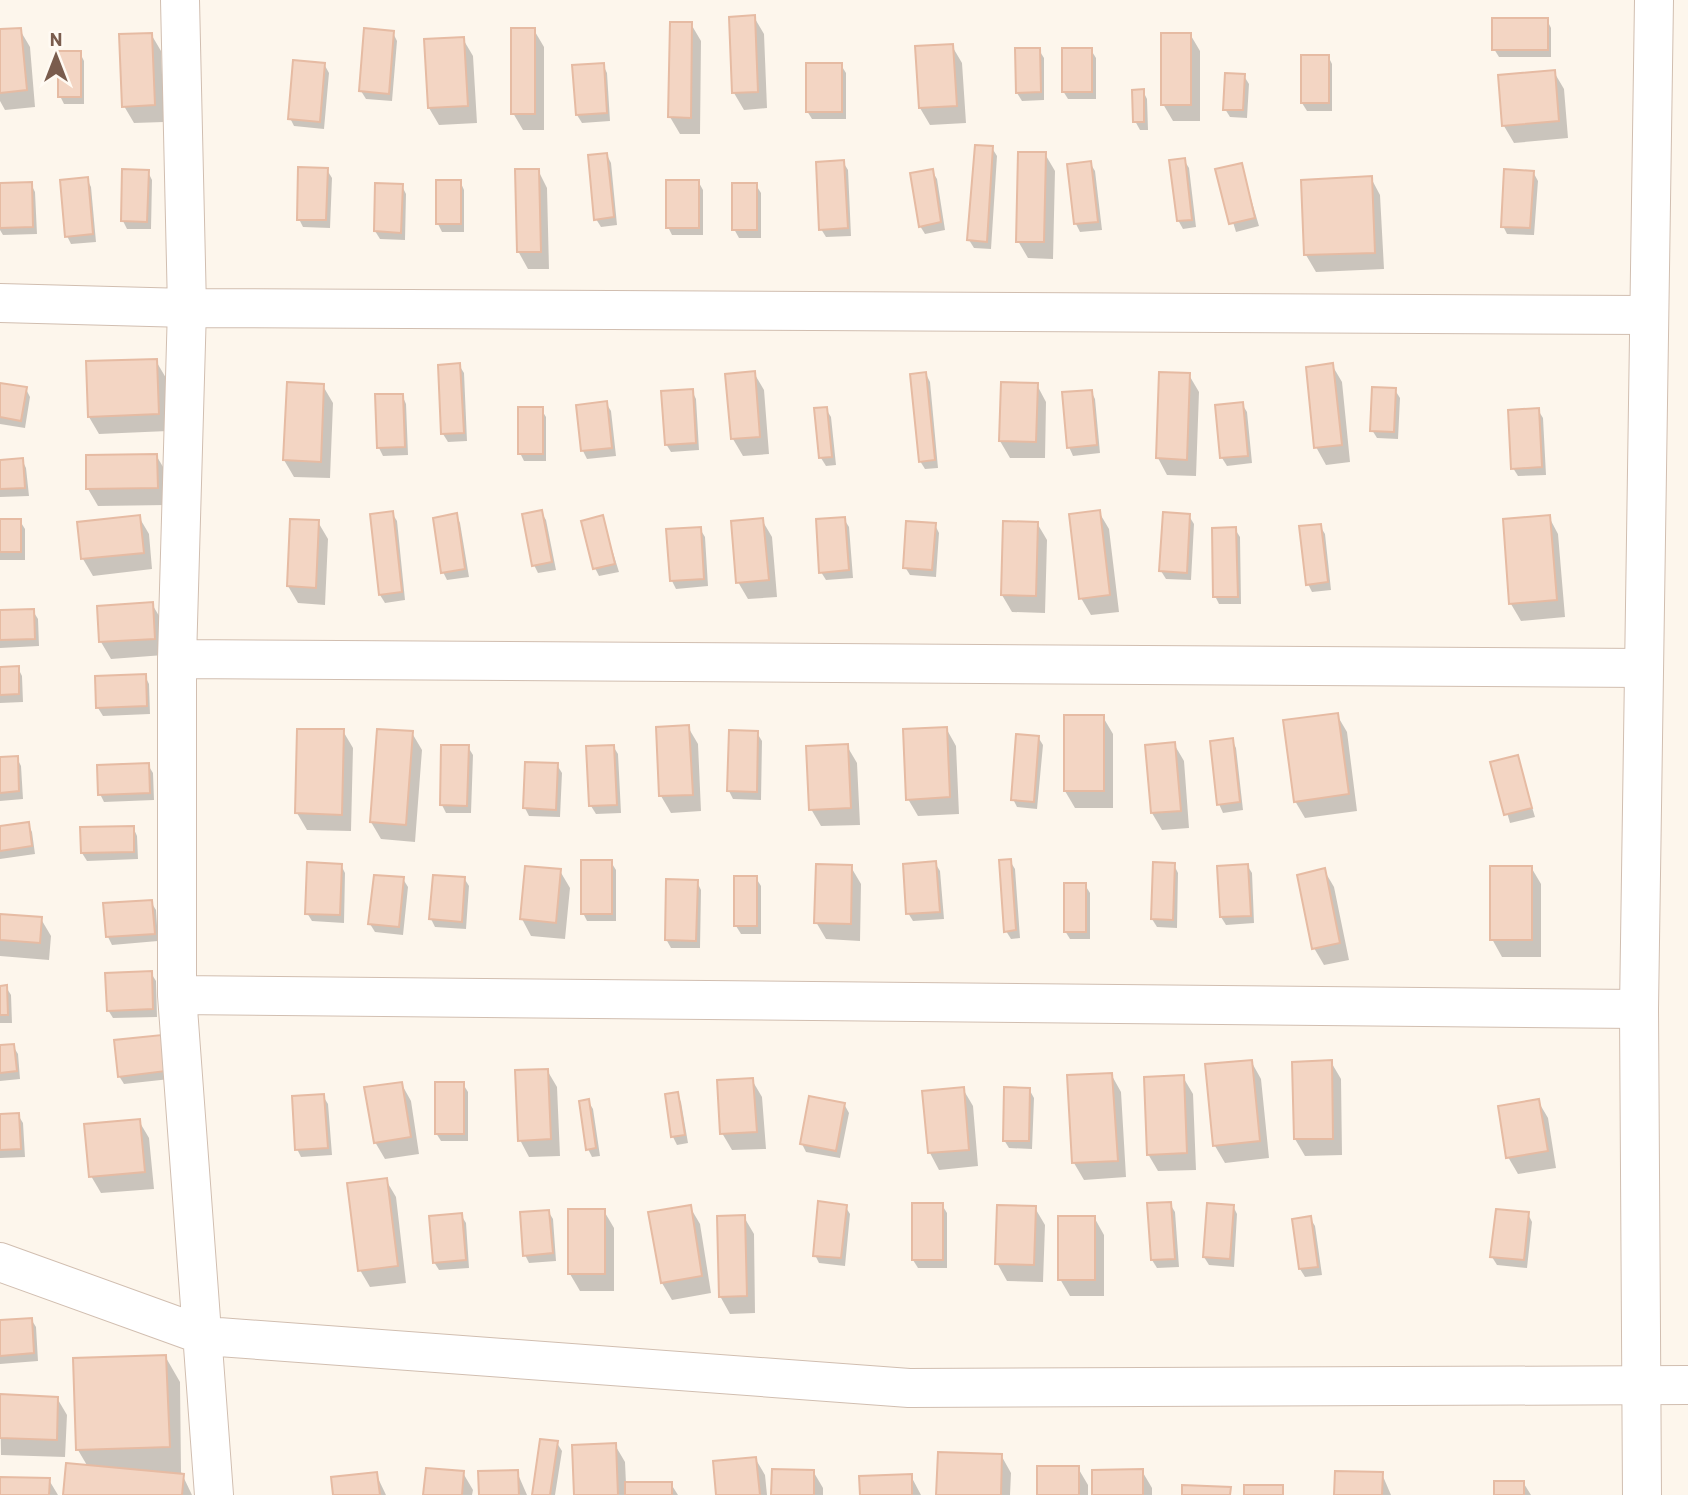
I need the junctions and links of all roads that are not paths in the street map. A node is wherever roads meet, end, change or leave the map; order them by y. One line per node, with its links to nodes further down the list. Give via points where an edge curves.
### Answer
1 (180, 0): 4 (street)
2 (1654, 0): 5 (street)
3 (0, 303): 4 (street)
4 (187, 308): 5 (street); 6 (street)
5 (1648, 315): 7 (street)
6 (177, 659): 7 (street); 8 (street)
7 (1644, 668): 9 (street)
8 (177, 995): 9 (street); 11 (street)
9 (1639, 1009): 12 (street)
10 (0, 1262): 11 (street)
11 (205, 1336): 12 (street, via 909,1388); 14 (street)
12 (1640, 1384): 13 (street); 15 (street)
13 (1688, 1385)
14 (214, 1495)
15 (1642, 1495)

